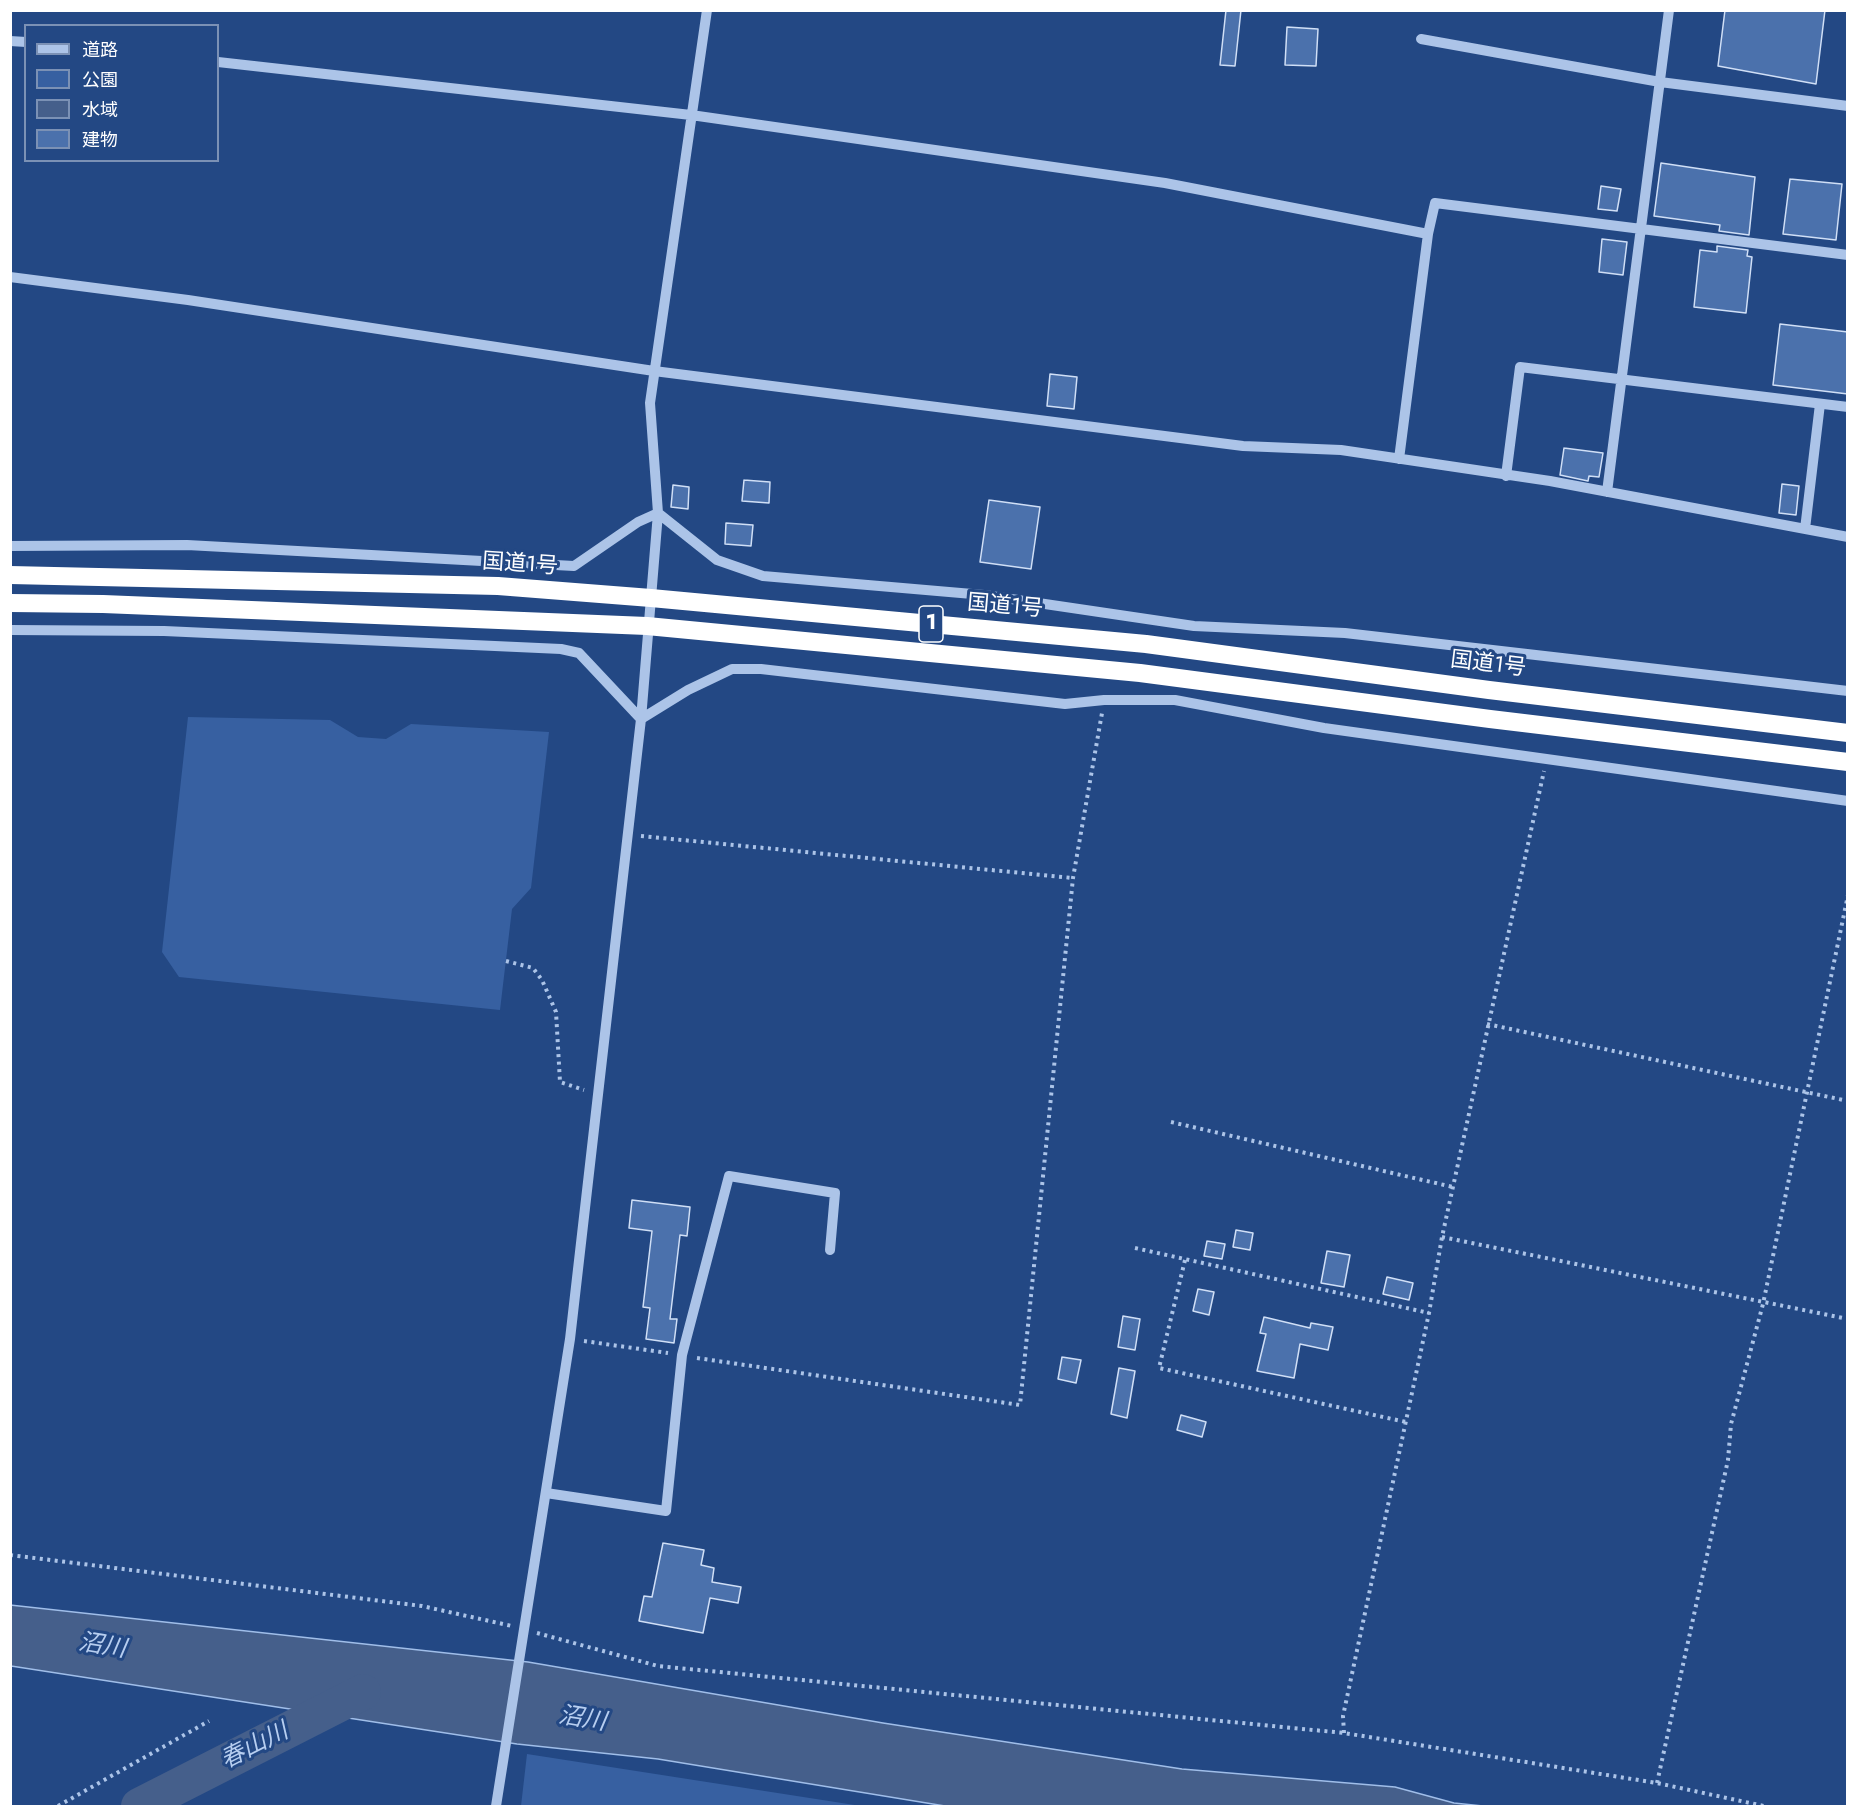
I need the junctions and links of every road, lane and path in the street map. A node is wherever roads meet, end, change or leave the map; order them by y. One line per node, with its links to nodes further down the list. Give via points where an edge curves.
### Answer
1 (707, 10): 7 (street)
2 (1669, 10): 5 (street)
3 (1421, 39): 5 (street)
4 (219, 62): 7 (street)
5 (1660, 82): 6 (street); 8 (street)
6 (1848, 106)
7 (691, 115): 9 (street, via 1165,183); 12 (street)
8 (1641, 229): 9 (street, via 1435,203); 10 (street); 13 (street)
9 (1428, 234): 16 (street)
10 (1848, 255)
11 (10, 277): 12 (street)
12 (654, 371): 16 (street, via 1243,446 1341,450); 19 (street, via 650,403)
13 (1621, 379): 14 (street); 17 (street, via 1520,367); 18 (street)
14 (1820, 404): 15 (street); 20 (street)
15 (1848, 407)
16 (1399, 459): 17 (street)
17 (1506, 476): 18 (street)
18 (1607, 492): 20 (street)
19 (658, 513): 22 (street, via 638,522 574,566 187,545); 24 (street); 28 (street, via 717,560 763,576 984,595 1194,626 1345,633)
20 (1806, 529): 21 (street)
21 (1848, 537)
22 (10, 546)
23 (10, 574): 24 (highway, 国道1号 / 1, via 498,586)
24 (651, 598): 26 (street); 31 (highway, 国道1号 / 1, via 1146,644)
25 (10, 603): 26 (highway, 1)
26 (647, 626): 30 (street); 33 (highway, 1, via 1140,673)
27 (10, 630): 30 (street, via 164,631 561,649 579,653)
28 (1848, 692)
29 (1104, 700): 30 (street, via 1065,704 761,669 732,669); 32 (street, via 1175,700 1324,728); 36 (path)
30 (641, 719): 35 (street)
31 (1848, 733)
32 (1547, 760): 34 (street); 39 (path)
33 (1848, 762)
34 (1848, 801)
35 (626, 835): 36 (path); 41 (street)
36 (1073, 878): 53 (path, via 1020,1405)
37 (1848, 895): 40 (path)
38 (506, 961): 41 (path, via 533,968 542,980 556,1012 560,1082)
39 (1487, 1024): 40 (path); 44 (path)
40 (1806, 1092): 42 (path); 49 (path)
41 (597, 1094): 52 (street)
42 (1848, 1101)
43 (1171, 1122): 44 (path)
44 (1453, 1187): 45 (path)
45 (1442, 1238): 49 (path); 50 (path)
46 (1135, 1248): 48 (path)
47 (830, 1250): 53 (street, via 835,1193 729,1176)
48 (1185, 1260): 50 (path); 54 (path, via 1159,1368)
49 (1763, 1304): 51 (path); 60 (path, via 1731,1424 1728,1460)
50 (1429, 1313): 54 (path)
51 (1848, 1320)
52 (570, 1339): 53 (path); 55 (street)
53 (681, 1355): 55 (street, via 666,1510)
54 (1406, 1422): 59 (path, via 1343,1716)
55 (546, 1493): 57 (street)
56 (10, 1555): 57 (path, via 422,1606)
57 (523, 1629): 59 (path, via 658,1666); 62 (street)
58 (208, 1721): 61 (path)
59 (1344, 1733): 60 (path)
60 (1657, 1783): 63 (path)
61 (57, 1806)
62 (496, 1806)
63 (1764, 1806)

